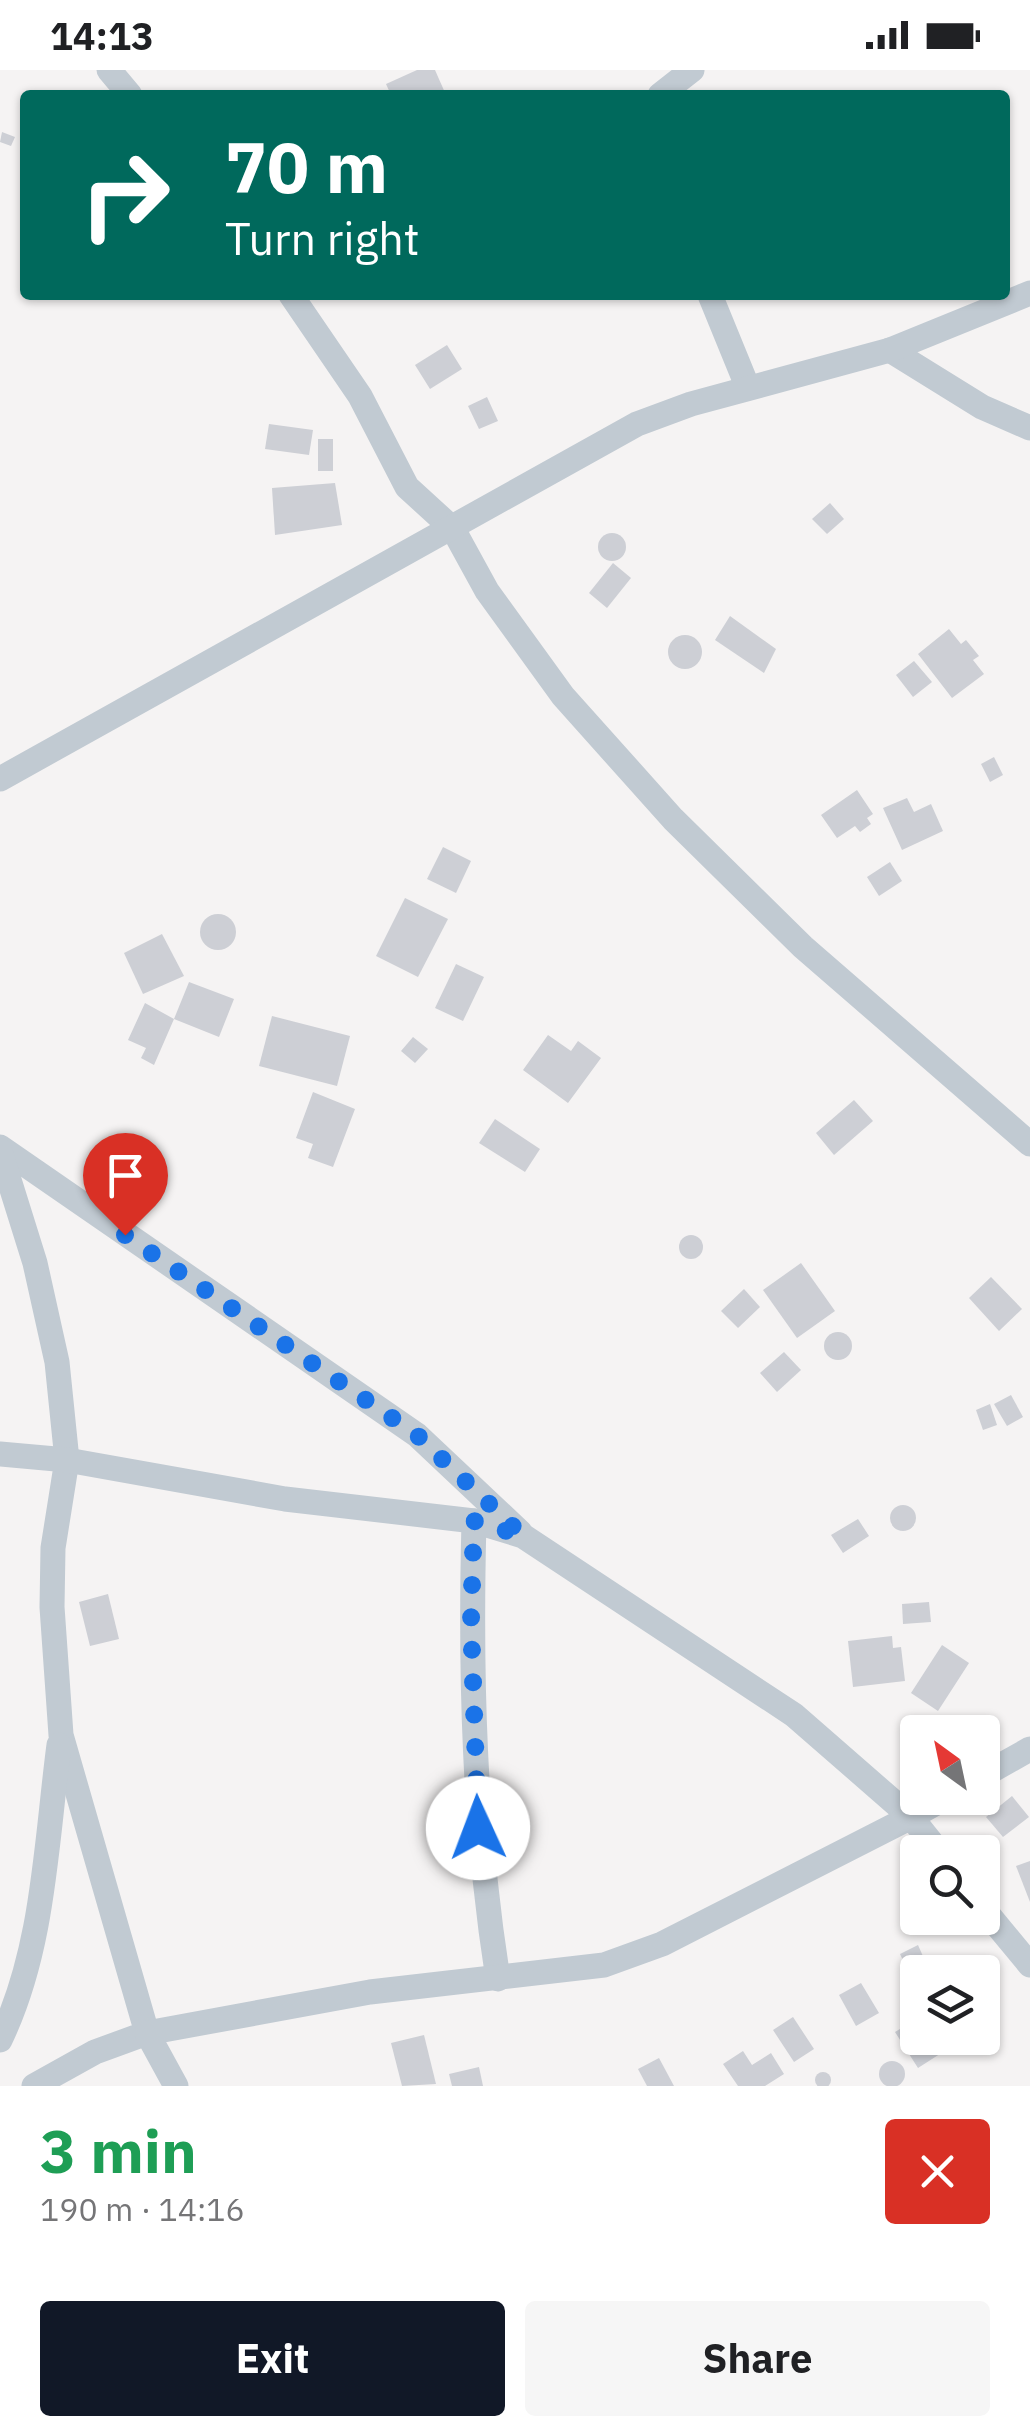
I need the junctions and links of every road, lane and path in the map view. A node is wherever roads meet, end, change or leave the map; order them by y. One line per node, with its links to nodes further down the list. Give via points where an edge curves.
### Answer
1 (109, 70): 3 (street)
2 (692, 70): 4 (street)
3 (126, 90)
4 (666, 90)
5 (1030, 293): 8 (street)
6 (294, 300): 11 (street, via 360,396 407,487)
7 (712, 300): 9 (street)
8 (890, 350): 9 (street); 10 (street, via 982,408)
9 (748, 388): 11 (street, via 637,424)
10 (1030, 428)
11 (453, 530): 12 (street); 13 (street, via 487,591 563,696 673,819 803,947)
12 (0, 778)
13 (1030, 1144)
14 (0, 1149): 16 (street, via 42,1296); 18 (street, via 417,1435)
15 (0, 1454): 16 (street)
16 (67, 1460): 17 (street, via 285,1499); 19 (street, via 53,1548)
17 (474, 1521): 18 (street); 27 (street, via 478,1828)
18 (523, 1536): 23 (street, via 794,1715)
19 (60, 1735): 28 (street); 29 (street, via 32,1951)
20 (1030, 1750): 21 (street)
21 (1000, 1766)
22 (915, 1815): 23 (street)
23 (911, 1817): 24 (street); 27 (street, via 635,1955)
24 (925, 1835)
25 (1000, 1929): 26 (street)
26 (1030, 1965)
27 (498, 1979): 28 (street, via 370,1992)
28 (148, 2033): 30 (street, via 95,2052); 31 (street)
29 (0, 2040)
30 (34, 2086)
31 (176, 2086)

